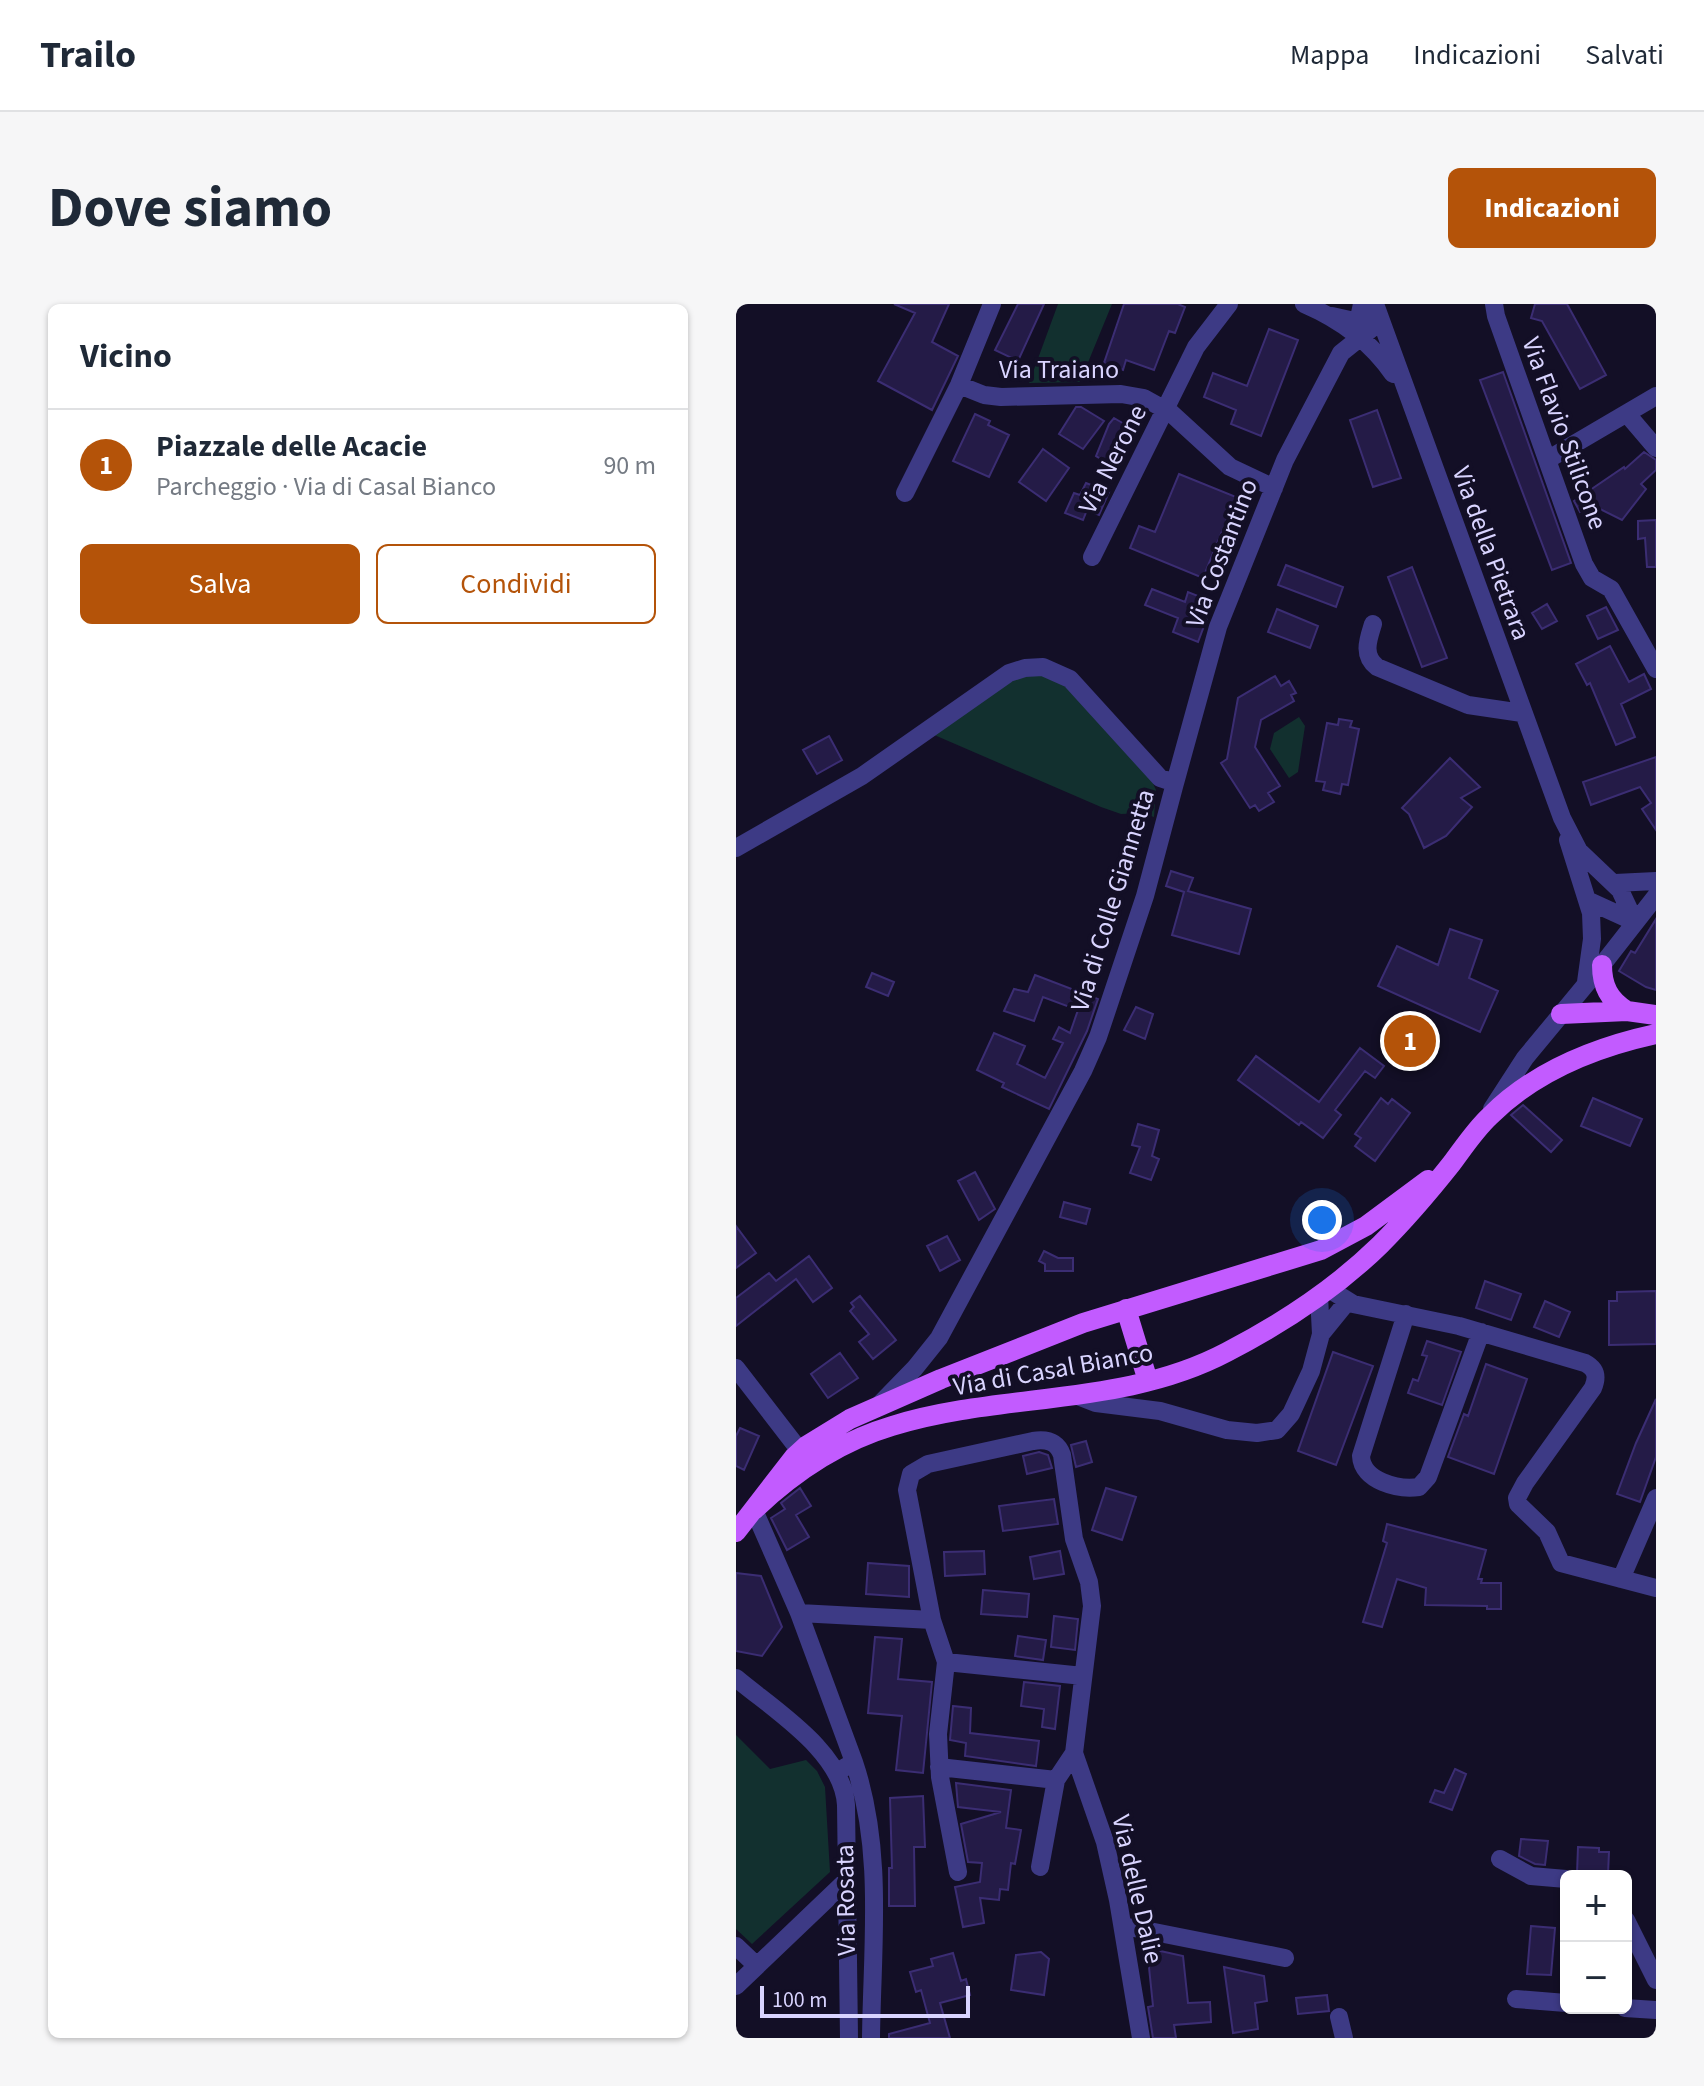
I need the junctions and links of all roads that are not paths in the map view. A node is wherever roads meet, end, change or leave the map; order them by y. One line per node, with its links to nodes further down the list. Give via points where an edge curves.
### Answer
1 (992, 304): 8 (street)
2 (1229, 304): 11 (street, Via Nerone, via 1202,338)
3 (1494, 304): 14 (street, Via Flavio Stilicone)
4 (1371, 305): 5 (street, via 1355,320); 6 (street, Via Costantino, via 1373,325); 10 (street, Via della Pietrara)
5 (1318, 310): 6 (street); 7 (street, via 1342,336)
6 (1359, 337): 7 (street, Via Costantino); 10 (street, via 1382,359)
7 (1341, 353): 15 (street, Via Costantino)
8 (959, 385): 11 (street, Via Traiano, via 1001,397 1129,395); 16 (street)
9 (1656, 396): 12 (street)
10 (1410, 404): 20 (street, Via della Pietrara)
11 (1166, 409): 15 (street, Via Traiano, via 1230,467); 17 (street, Via Nerone)
12 (1627, 414): 13 (street); 14 (street)
13 (1656, 448)
14 (1547, 460): 19 (street, Via Flavio Stilicone, via 1584,564 1592,578 1611,589)
15 (1274, 488): 21 (street, Via Costantino, via 1218,627)
16 (905, 493)
17 (1092, 557)
18 (1373, 624): 20 (street, via 1367,646 1373,665 1468,705)
19 (1656, 669)
20 (1522, 713): 22 (street, Via della Pietrara)
21 (1175, 783): 23 (street, Via di Colle Giannetta, via 1160,778 1070,679 1031,667 992,683 862,776); 42 (street, Via di Colle Giannetta, via 1145,896 1090,1055)
22 (1562, 818): 25 (street, via 1579,851); 27 (street, via 1573,865)
23 (736, 848)
24 (1656, 881): 25 (street)
25 (1615, 883): 28 (street)
26 (1656, 896): 28 (street)
27 (1589, 901): 28 (street); 30 (street, via 1592,939)
28 (1635, 922): 29 (street)
29 (1602, 965): 30 (street); 31 (main road, via 1605,988 1613,1000)
30 (1586, 983): 32 (street)
31 (1643, 1013): 32 (main road)
32 (1561, 1014): 34 (street)
33 (1648, 1036): 34 (main road, Via di Casal Bianco, via 1554,1070 1515,1094)
34 (1483, 1123): 35 (main road, Via di Casal Bianco)
35 (1454, 1161): 36 (main road, Via di Casal Bianco, via 1370,1254); 38 (main road, Via di Casal Bianco, via 1366,1226 1321,1250)
36 (1324, 1293): 37 (street); 41 (street); 45 (main road, Via di Casal Bianco, via 1215,1358)
37 (1347, 1302): 39 (street); 41 (street)
38 (1126, 1309): 44 (main road, Via di Casal Bianco); 45 (main road)
39 (1406, 1314): 40 (street); 40 (street, via 1361,1456 1369,1474 1402,1488 1419,1487 1428,1477)
40 (1481, 1332): 54 (street, via 1585,1363 1595,1371 1593,1388 1517,1500 1547,1532 1561,1563)
41 (1321, 1334): 47 (street, via 1302,1393 1287,1421 1272,1432 1227,1430)
42 (939, 1338): 44 (street, via 933,1367); 48 (street, Via di Colle Giannetta)
43 (736, 1368): 49 (street)
44 (966, 1369): 48 (main road, Via di Casal Bianco)
45 (1148, 1381): 47 (main road, Via di Casal Bianco)
46 (736, 1394): 49 (street)
47 (1078, 1396): 52 (main road, Via di Casal Bianco, via 953,1413 874,1432 803,1468)
48 (877, 1407): 50 (main road, Via di Casal Bianco)
49 (767, 1409): 50 (street)
50 (800, 1451): 52 (main road, Via di Casal Bianco)
51 (1656, 1498): 54 (street)
52 (754, 1510): 53 (main road, Via di Casal Bianco); 56 (street, Via Rosata)
53 (736, 1532)
54 (1621, 1579): 55 (street)
55 (1656, 1588)
56 (799, 1613): 57 (street); 62 (street, Via Rosata)
57 (932, 1620): 58 (street); 59 (street, via 908,1494 911,1474 928,1464 1043,1440 1055,1444 1062,1455 1074,1539 1091,1592)
58 (946, 1662): 59 (street); 63 (street)
59 (1083, 1676): 61 (street)
60 (736, 1678): 64 (street, Via Rosata, via 802,1733)
61 (1074, 1753): 65 (street); 71 (street, Via delle Dalie, via 1105,1842)
62 (854, 1762): 64 (street); 84 (street, Via Rosata, via 866,1805 873,1866)
63 (939, 1767): 65 (street); 68 (street)
64 (837, 1772): 70 (street, Via Rosata, via 845,1799)
65 (1056, 1780): 67 (street)
66 (1500, 1859): 69 (street, via 1527,1874)
67 (1040, 1867)
68 (958, 1872)
69 (1560, 1878)
70 (847, 1880): 75 (street); 83 (street, Via Rosata)
71 (1124, 1926): 74 (street); 85 (street, Via delle Dalie)
72 (1632, 1932): 76 (street)
73 (736, 1946): 75 (street)
74 (1285, 1958)
75 (757, 1966): 77 (street)
76 (1656, 1980)
77 (736, 1986)
78 (1516, 1999): 79 (street)
79 (1560, 2003)
80 (1632, 2008): 81 (street)
81 (1656, 2010)
82 (1339, 2017): 86 (street)
83 (849, 2038)
84 (871, 2038)
85 (1141, 2038)
86 (1344, 2038)

